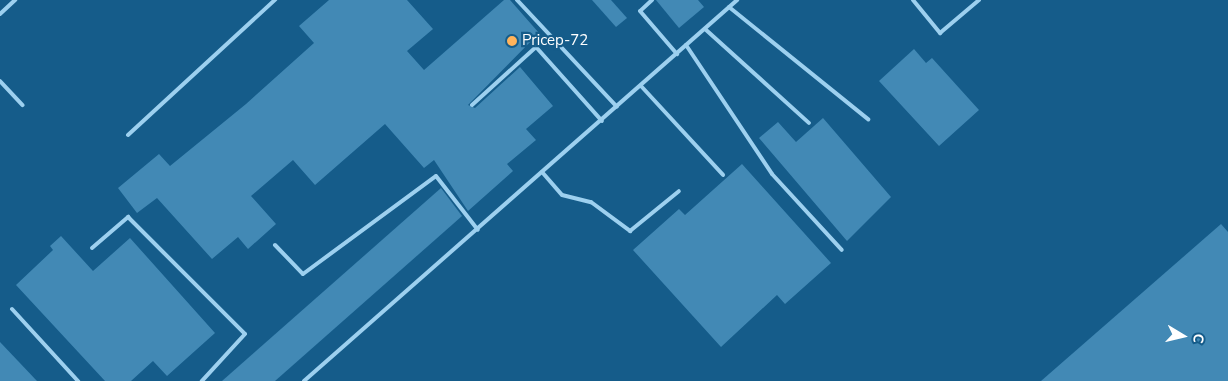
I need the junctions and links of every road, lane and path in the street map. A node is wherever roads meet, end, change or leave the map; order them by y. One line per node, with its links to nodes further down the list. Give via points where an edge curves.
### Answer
1 (14, 0): 9 (lane)
2 (275, 0): 21 (lane)
3 (516, 0): 17 (lane)
4 (652, 0): 12 (lane, via 640,11)
5 (737, 0): 8 (lane)
6 (913, 0): 7 (lane, via 940,33)
7 (979, 0)
8 (729, 7): 10 (lane); 18 (lane)
9 (0, 14)
10 (705, 29): 11 (lane); 20 (lane)
11 (686, 45): 12 (lane); 28 (lane, via 772,174)
12 (677, 54): 14 (lane)
13 (0, 81): 15 (lane)
14 (641, 86): 17 (lane); 23 (lane)
15 (22, 105)
16 (472, 105): 19 (lane, via 536,47)
17 (617, 107): 19 (lane)
18 (868, 119)
19 (602, 121): 22 (lane)
20 (809, 123)
21 (128, 135)
22 (542, 172): 24 (lane, via 562,195 591,202 630,232); 25 (lane)
23 (723, 175)
24 (679, 191)
25 (478, 230): 26 (lane, via 436,176 303,274); 32 (lane)
26 (275, 245)
27 (92, 248): 31 (lane, via 128,217 245,334)
28 (842, 250)
29 (12, 309): 30 (lane)
30 (78, 381)
31 (202, 381)
32 (304, 381)

